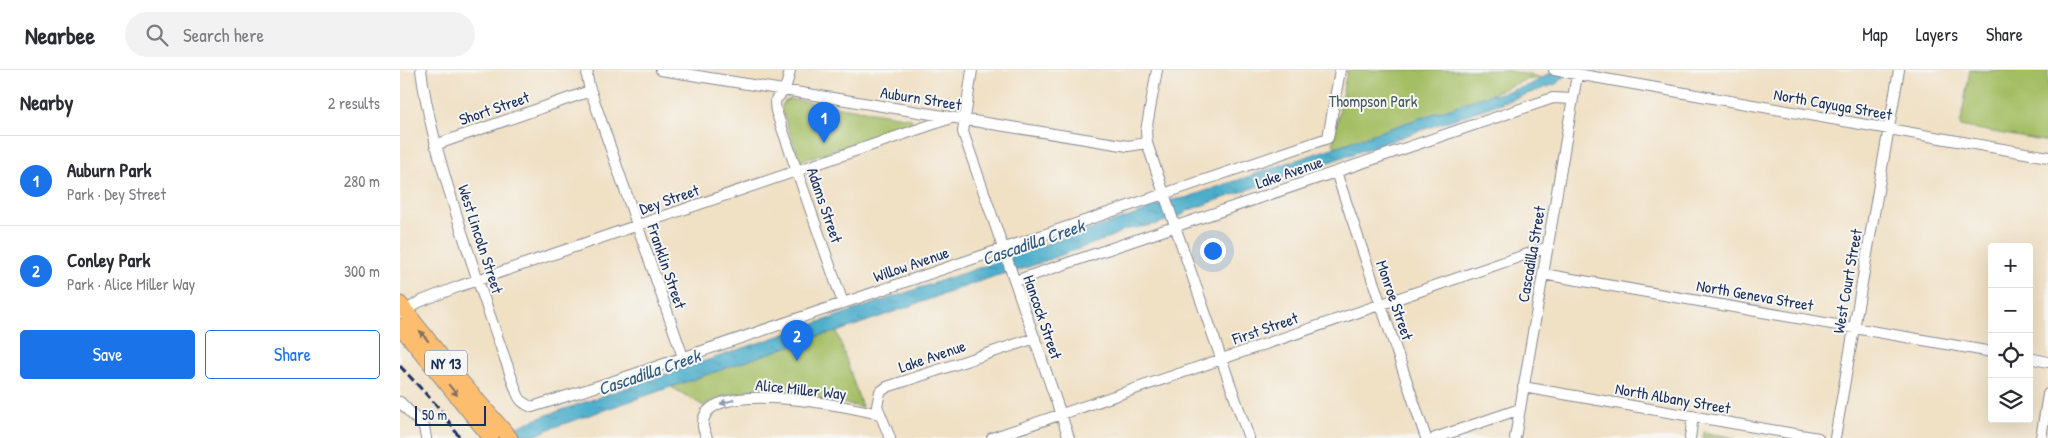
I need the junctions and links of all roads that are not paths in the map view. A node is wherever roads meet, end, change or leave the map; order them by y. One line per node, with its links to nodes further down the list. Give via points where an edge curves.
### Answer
1 (420, 70): 18 (street, West Lincoln Street)
2 (588, 70): 11 (street, Franklin Street)
3 (661, 70): 12 (street, Auburn Street)
4 (790, 70): 12 (street)
5 (972, 70): 15 (street, Hancock Street)
6 (1157, 70): 17 (street, via 1146,131)
7 (1340, 70): 22 (street, Willow Avenue, via 1328,138)
8 (1554, 70): 10 (street, North Cayuga Street)
9 (1899, 70): 16 (street, West Court Street)
10 (1579, 72): 13 (street, Cascadilla Street); 16 (street, North Cayuga Street)
11 (590, 91): 18 (street, Short Street); 24 (street, Franklin Street)
12 (784, 91): 14 (street, Auburn Street); 20 (street, Adams Street, via 774,103)
13 (1573, 99): 21 (street, Lake Avenue, via 1552,98); 25 (street, Cascadilla Street)
14 (952, 118): 15 (street, Auburn Street); 20 (street, Dey Street)
15 (964, 120): 17 (street, Auburn Street, via 1128,146); 26 (street, Hancock Street, via 962,132)
16 (1889, 129): 19 (street, North Cayuga Street); 34 (street, West Court Street)
17 (1148, 143): 22 (street)
18 (435, 145): 29 (street, West Lincoln Street)
19 (2048, 157)
20 (797, 171): 24 (street, Dey Street); 30 (street, Adams Street)
21 (1336, 172): 23 (street, Lake Avenue); 31 (street, Monroe Street)
22 (1165, 197): 23 (street); 26 (street, Willow Avenue)
23 (1174, 223): 28 (street, Lake Avenue); 38 (street)
24 (637, 226): 29 (street, Dey Street); 37 (street, Franklin Street)
25 (1548, 247): 27 (street, Cascadilla Street); 31 (street, First Street)
26 (1005, 252): 28 (street, Hancock Street); 30 (street, Willow Avenue)
27 (1543, 274): 34 (street, North Geneva Street); 41 (street, Cascadilla Street)
28 (1014, 278): 35 (street, Hancock Street)
29 (478, 280): 32 (street, Dey Street); 44 (street, West Lincoln Street, via 517,393 525,405)
30 (843, 303): 37 (street, Willow Avenue)
31 (1381, 304): 38 (street, First Street); 58 (street, Monroe Street)
32 (402, 310): 49 (highway, NY 13, one-way to 32, via 459,380)
33 (400, 326): 49 (highway, NY 13, one-way to 49)
34 (1854, 328): 36 (street, North Geneva Street); 63 (street, West Court Street)
35 (1035, 338): 46 (street, Lake Avenue, via 887,387 880,392 877,402); 47 (street, Hancock Street)
36 (1988, 351)
37 (683, 357): 44 (street, Willow Avenue)
38 (1222, 359): 47 (street, First Street); 57 (street)
39 (2033, 359): 40 (street)
40 (2048, 362)
41 (1523, 387): 45 (street, Cascadilla Street); 48 (street, North Albany Street)
42 (2048, 394): 64 (street)
43 (400, 402): 50 (street, via 424,427)
44 (532, 407)
45 (1520, 409): 59 (street); 60 (street, Cascadilla Street)
46 (879, 414): 53 (street, Alice Miller Way, one-way to 53, via 789,399 740,398 721,403 708,412 703,426); 54 (street)
47 (1061, 414): 55 (street, First Street); 56 (street, Hancock Street)
48 (1694, 416): 61 (street); 62 (street, North Albany Street)
49 (484, 418): 51 (highway, NY 13); 52 (highway, NY 13)
50 (426, 438)
51 (491, 438)
52 (510, 438)
53 (707, 438)
54 (890, 438)
55 (992, 438)
56 (1069, 438)
57 (1249, 438)
58 (1426, 438)
59 (1435, 438)
60 (1515, 438)
61 (1690, 438)
62 (1818, 438)
63 (1835, 438)
64 (2041, 438)

